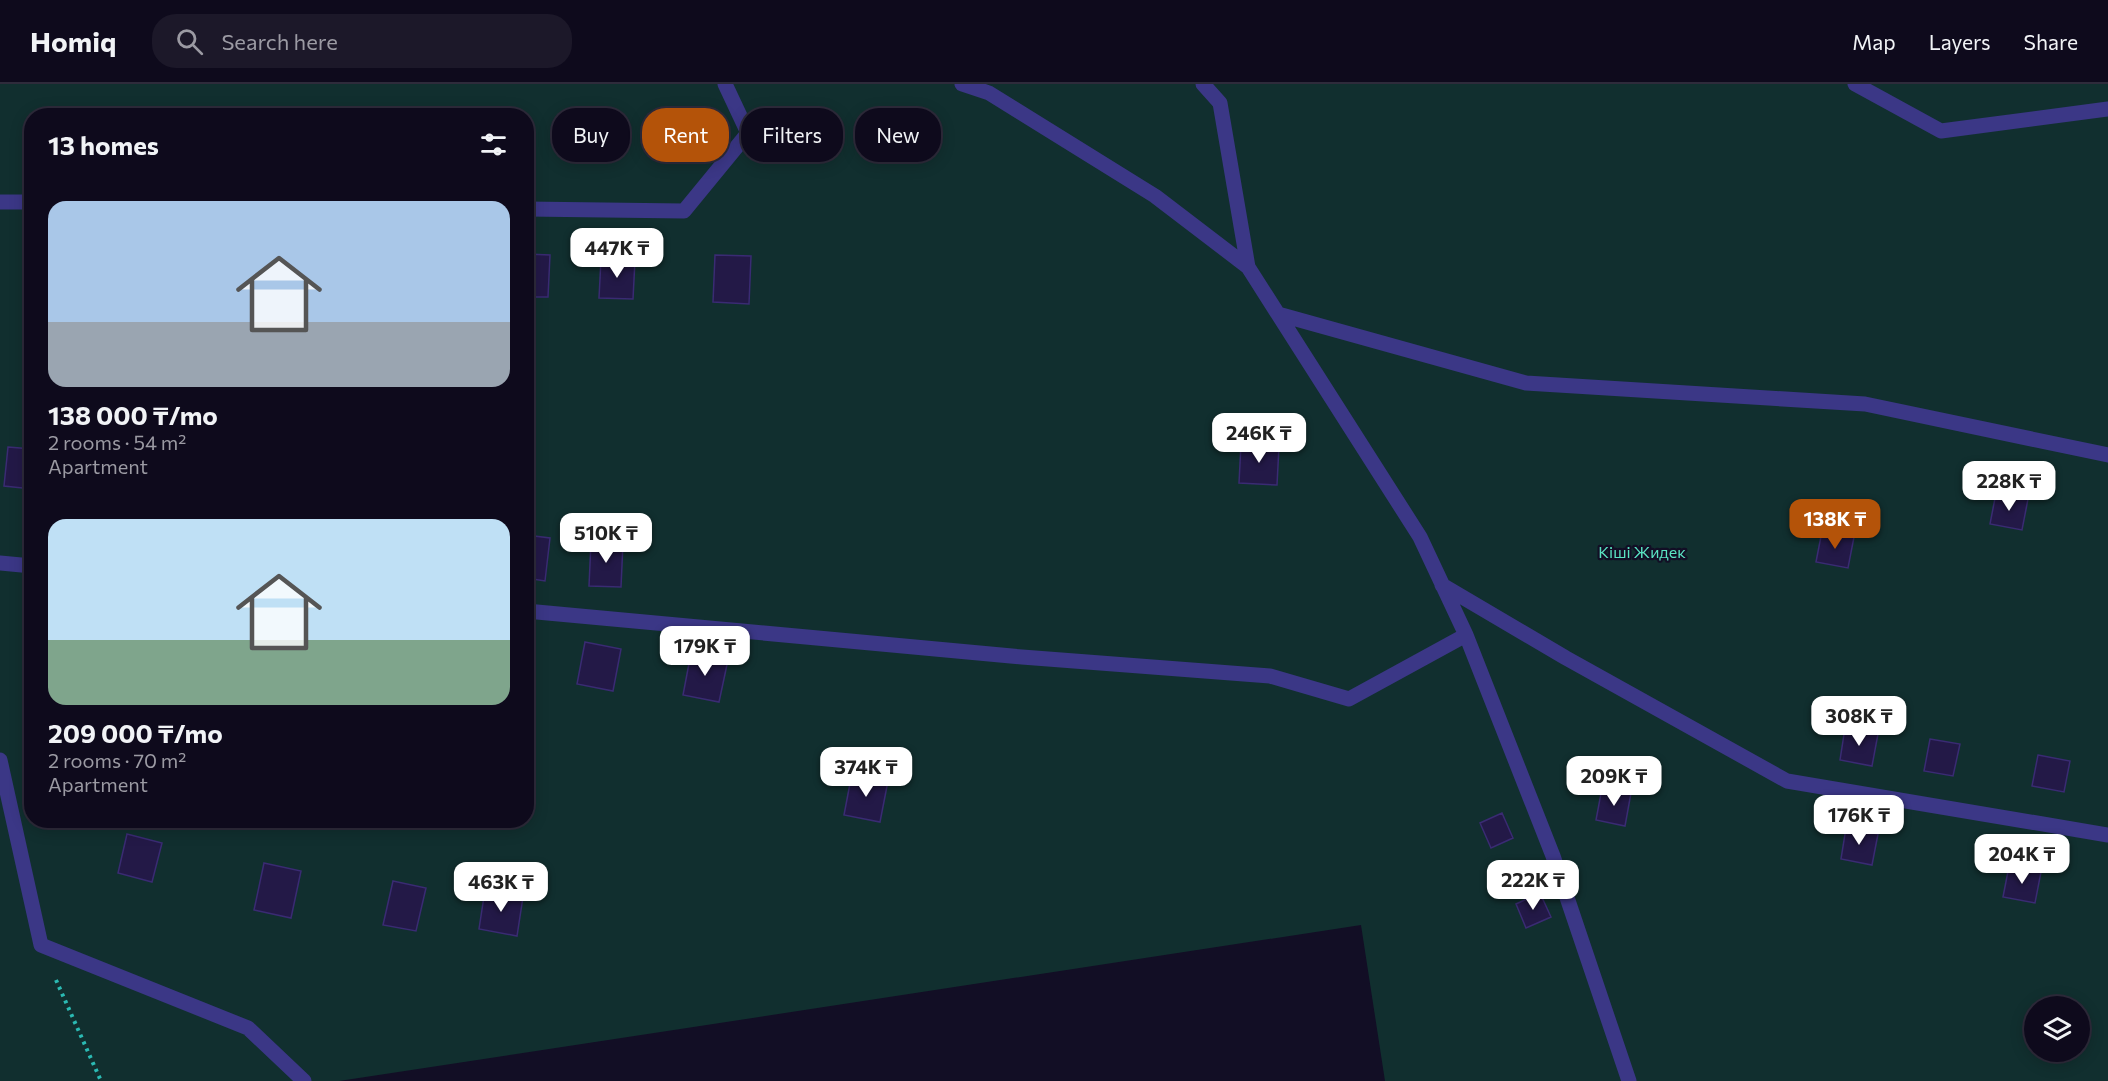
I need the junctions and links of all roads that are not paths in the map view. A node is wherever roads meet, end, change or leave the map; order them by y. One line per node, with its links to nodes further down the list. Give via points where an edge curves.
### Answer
1 (725, 84): 8 (street, via 748,133 684,211)
2 (962, 84): 9 (street, via 989,93 1155,196)
3 (1203, 84): 9 (street, via 1220,103)
4 (1855, 84): 5 (street, via 1941,131)
5 (2108, 109)
6 (0, 201): 7 (street)
7 (24, 202)
8 (534, 209)
9 (1248, 267): 10 (street)
10 (1278, 314): 11 (street, via 1526,383 1865,404); 14 (street, via 1420,537)
11 (2108, 455)
12 (0, 563): 13 (street)
13 (24, 565)
14 (1442, 585): 16 (street); 18 (street, via 1787,781)
15 (534, 612): 16 (street, via 1270,676 1349,699)
16 (1466, 635): 20 (street, via 1553,855)
17 (0, 760): 19 (street, via 41,945 248,1028)
18 (2108, 835)
19 (304, 1081)
20 (1629, 1081)

